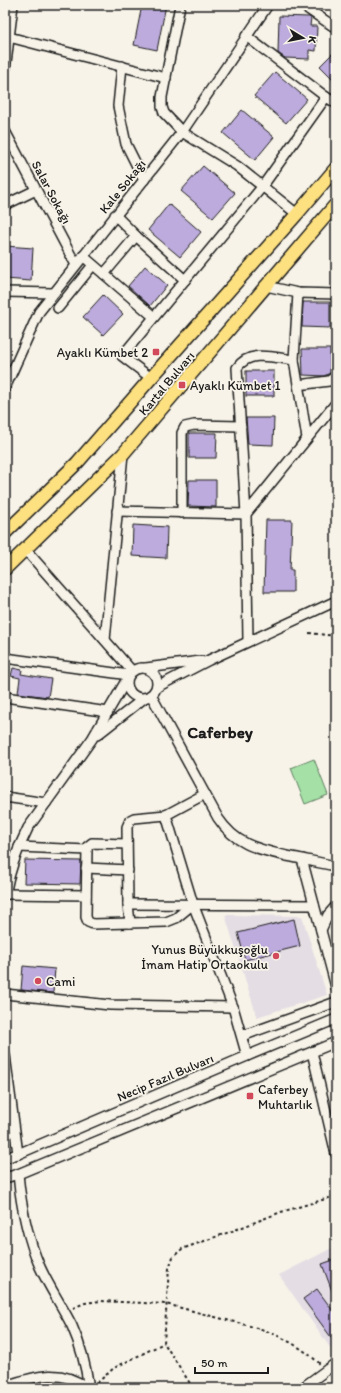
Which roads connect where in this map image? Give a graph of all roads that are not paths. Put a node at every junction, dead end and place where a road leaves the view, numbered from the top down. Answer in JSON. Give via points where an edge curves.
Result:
{"nodes":[{"id":1,"x":13,"y":5,"type":"edge"},
{"id":2,"x":180,"y":5,"type":"edge"},
{"id":3,"x":268,"y":5,"type":"edge"},
{"id":4,"x":302,"y":5,"type":"edge"},
{"id":5,"x":336,"y":28,"type":"edge"},
{"id":6,"x":246,"y":36,"type":"junction"},
{"id":7,"x":9,"y":37,"type":"junction"},
{"id":8,"x":5,"y":64,"type":"edge"},
{"id":9,"x":122,"y":66,"type":"junction"},
{"id":10,"x":166,"y":78,"type":"junction"},
{"id":11,"x":326,"y":96,"type":"junction"},
{"id":12,"x":336,"y":103,"type":"edge"},
{"id":13,"x":5,"y":131,"type":"edge"},
{"id":14,"x":182,"y":132,"type":"junction"},
{"id":15,"x":336,"y":168,"type":"edge"},
{"id":16,"x":144,"y":180,"type":"junction"},
{"id":17,"x":262,"y":187,"type":"junction"},
{"id":18,"x":36,"y":190,"type":"junction"},
{"id":19,"x":336,"y":204,"type":"edge"},
{"id":20,"x":5,"y":205,"type":"edge"},
{"id":21,"x":297,"y":214,"type":"junction"},
{"id":22,"x":115,"y":215,"type":"junction"},
{"id":23,"x":136,"y":236,"type":"junction"},
{"id":24,"x":83,"y":256,"type":"junction"},
{"id":25,"x":76,"y":265,"type":"junction"},
{"id":26,"x":93,"y":265,"type":"junction"},
{"id":27,"x":104,"y":274,"type":"junction"},
{"id":28,"x":185,"y":280,"type":"junction"},
{"id":29,"x":266,"y":286,"type":"junction"},
{"id":30,"x":5,"y":292,"type":"edge"},
{"id":31,"x":53,"y":293,"type":"junction"},
{"id":32,"x":298,"y":293,"type":"junction"},
{"id":33,"x":336,"y":294,"type":"edge"},
{"id":34,"x":58,"y":308,"type":"dead end"},
{"id":35,"x":154,"y":317,"type":"junction"},
{"id":36,"x":294,"y":360,"type":"junction"},
{"id":37,"x":336,"y":376,"type":"edge"},
{"id":38,"x":151,"y":378,"type":"junction"},
{"id":39,"x":298,"y":384,"type":"junction"},
{"id":40,"x":5,"y":388,"type":"edge"},
{"id":41,"x":336,"y":403,"type":"edge"},
{"id":42,"x":241,"y":426,"type":"junction"},
{"id":43,"x":308,"y":438,"type":"junction"},
{"id":44,"x":123,"y":454,"type":"junction"},
{"id":45,"x":117,"y":511,"type":"junction"},
{"id":46,"x":182,"y":513,"type":"junction"},
{"id":47,"x":246,"y":514,"type":"junction"},
{"id":48,"x":5,"y":533,"type":"edge"},
{"id":49,"x":25,"y":549,"type":"junction"},
{"id":50,"x":5,"y":569,"type":"edge"},
{"id":51,"x":336,"y":601,"type":"edge"},
{"id":52,"x":105,"y":640,"type":"junction"},
{"id":53,"x":248,"y":641,"type":"junction"},
{"id":54,"x":5,"y":658,"type":"edge"},
{"id":55,"x":208,"y":660,"type":"junction"},
{"id":56,"x":146,"y":668,"type":"junction"},
{"id":57,"x":129,"y":675,"type":"junction"},
{"id":58,"x":150,"y":694,"type":"junction"},
{"id":59,"x":5,"y":697,"type":"edge"},
{"id":60,"x":108,"y":712,"type":"junction"},
{"id":61,"x":92,"y":739,"type":"junction"},
{"id":62,"x":205,"y":794,"type":"junction"},
{"id":63,"x":5,"y":797,"type":"edge"},
{"id":64,"x":46,"y":803,"type":"junction"},
{"id":65,"x":166,"y":815,"type":"junction"},
{"id":66,"x":127,"y":844,"type":"junction"},
{"id":67,"x":19,"y":847,"type":"junction"},
{"id":68,"x":87,"y":850,"type":"junction"},
{"id":69,"x":302,"y":859,"type":"junction"},
{"id":70,"x":336,"y":866,"type":"edge"},
{"id":71,"x":86,"y":868,"type":"junction"},
{"id":72,"x":128,"y":870,"type":"junction"},
{"id":73,"x":5,"y":895,"type":"edge"},
{"id":74,"x":86,"y":895,"type":"junction"},
{"id":75,"x":128,"y":904,"type":"junction"},
{"id":76,"x":193,"y":904,"type":"junction"},
{"id":77,"x":314,"y":905,"type":"junction"},
{"id":78,"x":336,"y":906,"type":"edge"},
{"id":79,"x":130,"y":923,"type":"junction"},
{"id":80,"x":321,"y":930,"type":"junction"},
{"id":81,"x":336,"y":987,"type":"edge"},
{"id":82,"x":5,"y":994,"type":"edge"},
{"id":83,"x":336,"y":1002,"type":"edge"},
{"id":84,"x":233,"y":1007,"type":"junction"},
{"id":85,"x":336,"y":1019,"type":"edge"},
{"id":86,"x":242,"y":1036,"type":"junction"},
{"id":87,"x":336,"y":1042,"type":"edge"},
{"id":88,"x":327,"y":1046,"type":"junction"},
{"id":89,"x":312,"y":1052,"type":"junction"},
{"id":90,"x":336,"y":1052,"type":"edge"},
{"id":91,"x":5,"y":1055,"type":"edge"},
{"id":92,"x":247,"y":1056,"type":"junction"},
{"id":93,"x":6,"y":1075,"type":"edge"},
{"id":94,"x":18,"y":1154,"type":"junction"},
{"id":95,"x":336,"y":1154,"type":"edge"},
{"id":96,"x":5,"y":1158,"type":"edge"},
{"id":97,"x":18,"y":1174,"type":"junction"},
{"id":98,"x":5,"y":1178,"type":"edge"},
{"id":99,"x":336,"y":1363,"type":"edge"},
{"id":100,"x":5,"y":1386,"type":"edge"},
{"id":101,"x":91,"y":1386,"type":"edge"},
{"id":102,"x":302,"y":1388,"type":"edge"}],
"edges":[{"from":1,"to":7,"type":"street"},
{"from":2,"to":10,"type":"street"},
{"from":3,"to":6,"type":"street","name":"Kale Sokağı"},
{"from":4,"to":5,"type":"street"},
{"from":6,"to":11,"type":"street"},
{"from":6,"to":14,"type":"street","name":"Kale Sokağı"},
{"from":7,"to":8,"type":"street"},
{"from":7,"to":9,"type":"street"},
{"from":9,"to":10,"type":"street"},
{"from":9,"to":16,"type":"street","via":[[118,106],[126,144]]},
{"from":10,"to":14,"type":"street","via":[[162,107],[164,113]]},
{"from":11,"to":12,"type":"street"},
{"from":11,"to":17,"type":"street"},
{"from":13,"to":18,"type":"street","name":"Salar Sokağı"},
{"from":14,"to":16,"type":"street","name":"Kale Sokağı"},
{"from":14,"to":17,"type":"street","via":[[237,166]]},
{"from":15,"to":21,"type":"main road","name":"Kartal Bulvarı"},
{"from":16,"to":22,"type":"street","name":"Kale Sokağı"},
{"from":17,"to":21,"type":"street"},
{"from":17,"to":28,"type":"street"},
{"from":18,"to":20,"type":"street"},
{"from":18,"to":25,"type":"street","name":"Salar Sokağı"},
{"from":19,"to":29,"type":"main road","name":"Kartal Bulvarı"},
{"from":21,"to":38,"type":"main road","name":"Kartal Bulvarı"},
{"from":22,"to":23,"type":"street"},
{"from":22,"to":24,"type":"street","name":"Kale Sokağı"},
{"from":23,"to":27,"type":"street"},
{"from":23,"to":28,"type":"street"},
{"from":24,"to":25,"type":"street","name":"Kale Sokağı"},
{"from":24,"to":26,"type":"street"},
{"from":25,"to":31,"type":"street","name":"Kale Sokağı"},
{"from":26,"to":27,"type":"street"},
{"from":26,"to":34,"type":"street"},
{"from":27,"to":35,"type":"street"},
{"from":28,"to":35,"type":"street"},
{"from":29,"to":32,"type":"street"},
{"from":29,"to":44,"type":"main road","name":"Kartal Bulvarı"},
{"from":30,"to":31,"type":"street"},
{"from":31,"to":40,"type":"street","name":"Kale Sokağı","via":[[39,312]]},
{"from":32,"to":33,"type":"street"},
{"from":32,"to":36,"type":"street"},
{"from":35,"to":38,"type":"street","via":[[122,356]]},
{"from":36,"to":39,"type":"street"},
{"from":36,"to":42,"type":"street","via":[[252,357],[240,364],[238,368]]},
{"from":37,"to":39,"type":"street","via":[[329,381]]},
{"from":38,"to":48,"type":"main road","name":"Kartal Bulvarı","via":[[77,463]]},
{"from":39,"to":43,"type":"street"},
{"from":41,"to":43,"type":"street"},
{"from":42,"to":46,"type":"street","via":[[194,424],[185,427],[182,433]]},
{"from":42,"to":47,"type":"street"},
{"from":43,"to":47,"type":"street"},
{"from":44,"to":45,"type":"street"},
{"from":44,"to":49,"type":"main road","name":"Kartal Bulvarı"},
{"from":45,"to":46,"type":"street"},
{"from":45,"to":52,"type":"street"},
{"from":46,"to":47,"type":"street"},
{"from":47,"to":53,"type":"street"},
{"from":49,"to":50,"type":"main road","name":"Kartal Bulvarı"},
{"from":49,"to":52,"type":"street"},
{"from":51,"to":53,"type":"street"},
{"from":52,"to":57,"type":"street"},
{"from":53,"to":55,"type":"street"},
{"from":54,"to":57,"type":"street"},
{"from":55,"to":56,"type":"street"},
{"from":55,"to":58,"type":"street"},
{"from":56,"to":57,"type":"street","via":[[136,669]]},
{"from":56,"to":58,"type":"street","via":[[156,678]]},
{"from":57,"to":58,"type":"street","via":[[126,684],[130,693],[138,698]]},
{"from":57,"to":60,"type":"street"},
{"from":58,"to":61,"type":"street"},
{"from":58,"to":62,"type":"street"},
{"from":59,"to":60,"type":"street"},
{"from":60,"to":61,"type":"street"},
{"from":61,"to":64,"type":"street"},
{"from":62,"to":65,"type":"street"},
{"from":62,"to":69,"type":"street","via":[[222,824],[239,840],[260,850]]},
{"from":63,"to":64,"type":"street"},
{"from":64,"to":67,"type":"street","via":[[28,828]]},
{"from":65,"to":66,"type":"street","via":[[132,819],[127,827]]},
{"from":65,"to":76,"type":"street"},
{"from":66,"to":68,"type":"street","via":[[92,844]]},
{"from":66,"to":72,"type":"street"},
{"from":67,"to":68,"type":"street"},
{"from":67,"to":73,"type":"street"},
{"from":68,"to":71,"type":"street"},
{"from":69,"to":70,"type":"street"},
{"from":69,"to":77,"type":"street"},
{"from":71,"to":72,"type":"street"},
{"from":71,"to":74,"type":"street"},
{"from":72,"to":75,"type":"street"},
{"from":73,"to":74,"type":"street"},
{"from":74,"to":79,"type":"street","via":[[86,917],[91,923]]},
{"from":75,"to":76,"type":"street"},
{"from":75,"to":79,"type":"street"},
{"from":76,"to":77,"type":"street"},
{"from":76,"to":79,"type":"street","via":[[176,918],[166,922]]},
{"from":76,"to":84,"type":"street"},
{"from":77,"to":80,"type":"street"},
{"from":78,"to":80,"type":"street","via":[[328,915]]},
{"from":80,"to":81,"type":"street"},
{"from":82,"to":84,"type":"street","via":[[110,1004]]},
{"from":83,"to":86,"type":"street"},
{"from":84,"to":86,"type":"street"},
{"from":85,"to":92,"type":"street","name":"Necip Fazıl Bulvarı"},
{"from":86,"to":92,"type":"street"},
{"from":87,"to":88,"type":"street"},
{"from":88,"to":89,"type":"street"},
{"from":88,"to":90,"type":"street"},
{"from":89,"to":95,"type":"street"},
{"from":89,"to":97,"type":"street"},
{"from":91,"to":93,"type":"street"},
{"from":92,"to":94,"type":"street","name":"Necip Fazıl Bulvarı"},
{"from":93,"to":94,"type":"street"},
{"from":94,"to":96,"type":"street","name":"Necip Fazıl Bulvarı"},
{"from":97,"to":98,"type":"street"},
{"from":97,"to":101,"type":"street","via":[[23,1212],[33,1249],[47,1282],[76,1336]]},
{"from":99,"to":102,"type":"street"},
{"from":100,"to":101,"type":"street","via":[[52,1375]]}]}
